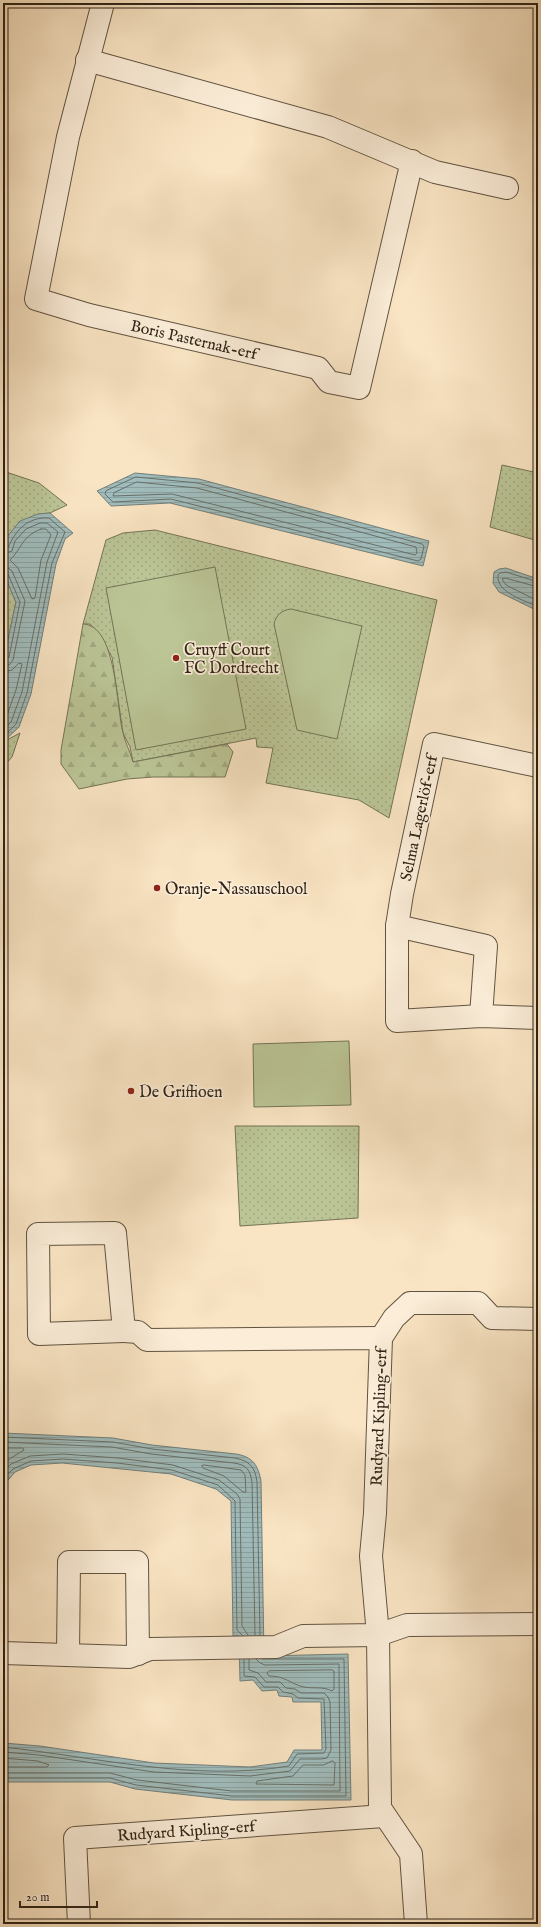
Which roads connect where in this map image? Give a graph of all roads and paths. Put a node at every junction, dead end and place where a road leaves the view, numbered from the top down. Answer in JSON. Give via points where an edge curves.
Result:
{"nodes":[{"id":1,"x":104,"y":3,"type":"edge"},
{"id":2,"x":87,"y":60,"type":"junction"},
{"id":3,"x":412,"y":161,"type":"junction"},
{"id":4,"x":507,"y":188,"type":"dead end"},
{"id":5,"x":538,"y":766,"type":"edge"},
{"id":6,"x":397,"y":926,"type":"junction"},
{"id":7,"x":480,"y":1016,"type":"junction"},
{"id":8,"x":538,"y":1018,"type":"edge"},
{"id":9,"x":538,"y":1319,"type":"edge"},
{"id":10,"x":124,"y":1331,"type":"junction"},
{"id":11,"x":381,"y":1338,"type":"junction"},
{"id":12,"x":538,"y":1624,"type":"edge"},
{"id":13,"x":378,"y":1635,"type":"junction"},
{"id":14,"x":3,"y":1653,"type":"edge"},
{"id":15,"x":138,"y":1654,"type":"junction"},
{"id":16,"x":68,"y":1655,"type":"junction"},
{"id":17,"x":384,"y":1816,"type":"junction"},
{"id":18,"x":79,"y":1924,"type":"edge"},
{"id":19,"x":416,"y":1924,"type":"edge"}],
"edges":[{"from":1,"to":2,"type":"street","name":"Boris Pasternak-erf"},
{"from":2,"to":3,"type":"street","via":[[328,128]]},
{"from":2,"to":3,"type":"street","name":"Boris Pasternak-erf","via":[[36,299],[89,315],[318,368],[329,382],[359,388]]},
{"from":3,"to":4,"type":"street","via":[[435,172]]},
{"from":5,"to":6,"type":"street","name":"Selma Lagerlöf-erf","via":[[434,744]]},
{"from":6,"to":7,"type":"street","via":[[486,946]]},
{"from":6,"to":7,"type":"street","name":"Selma Lagerlöf-erf","via":[[396,1021]]},
{"from":7,"to":8,"type":"street","name":"Selma Lagerlöf-erf"},
{"from":9,"to":11,"type":"street","via":[[492,1318],[478,1303],[410,1303],[394,1318]]},
{"from":10,"to":10,"type":"street","name":"Rudyard Kipling-erf","via":[[115,1233],[38,1234],[39,1334]]},
{"from":10,"to":11,"type":"street","name":"Rudyard Kipling-erf","via":[[138,1332],[147,1340]]},
{"from":11,"to":13,"type":"street","name":"Rudyard Kipling-erf","via":[[375,1513],[371,1556]]},
{"from":12,"to":13,"type":"street","via":[[407,1625]]},
{"from":13,"to":15,"type":"street","via":[[303,1636],[276,1646],[150,1649]]},
{"from":13,"to":17,"type":"street","name":"Rudyard Kipling-erf","via":[[380,1808]]},
{"from":14,"to":16,"type":"street"},
{"from":15,"to":16,"type":"street","via":[[129,1657]]},
{"from":15,"to":16,"type":"street","via":[[137,1562],[68,1562]]},
{"from":17,"to":18,"type":"street","name":"Rudyard Kipling-erf","via":[[75,1838]]},
{"from":17,"to":19,"type":"street","name":"Rudyard Kipling-erf","via":[[411,1854]]}]}
